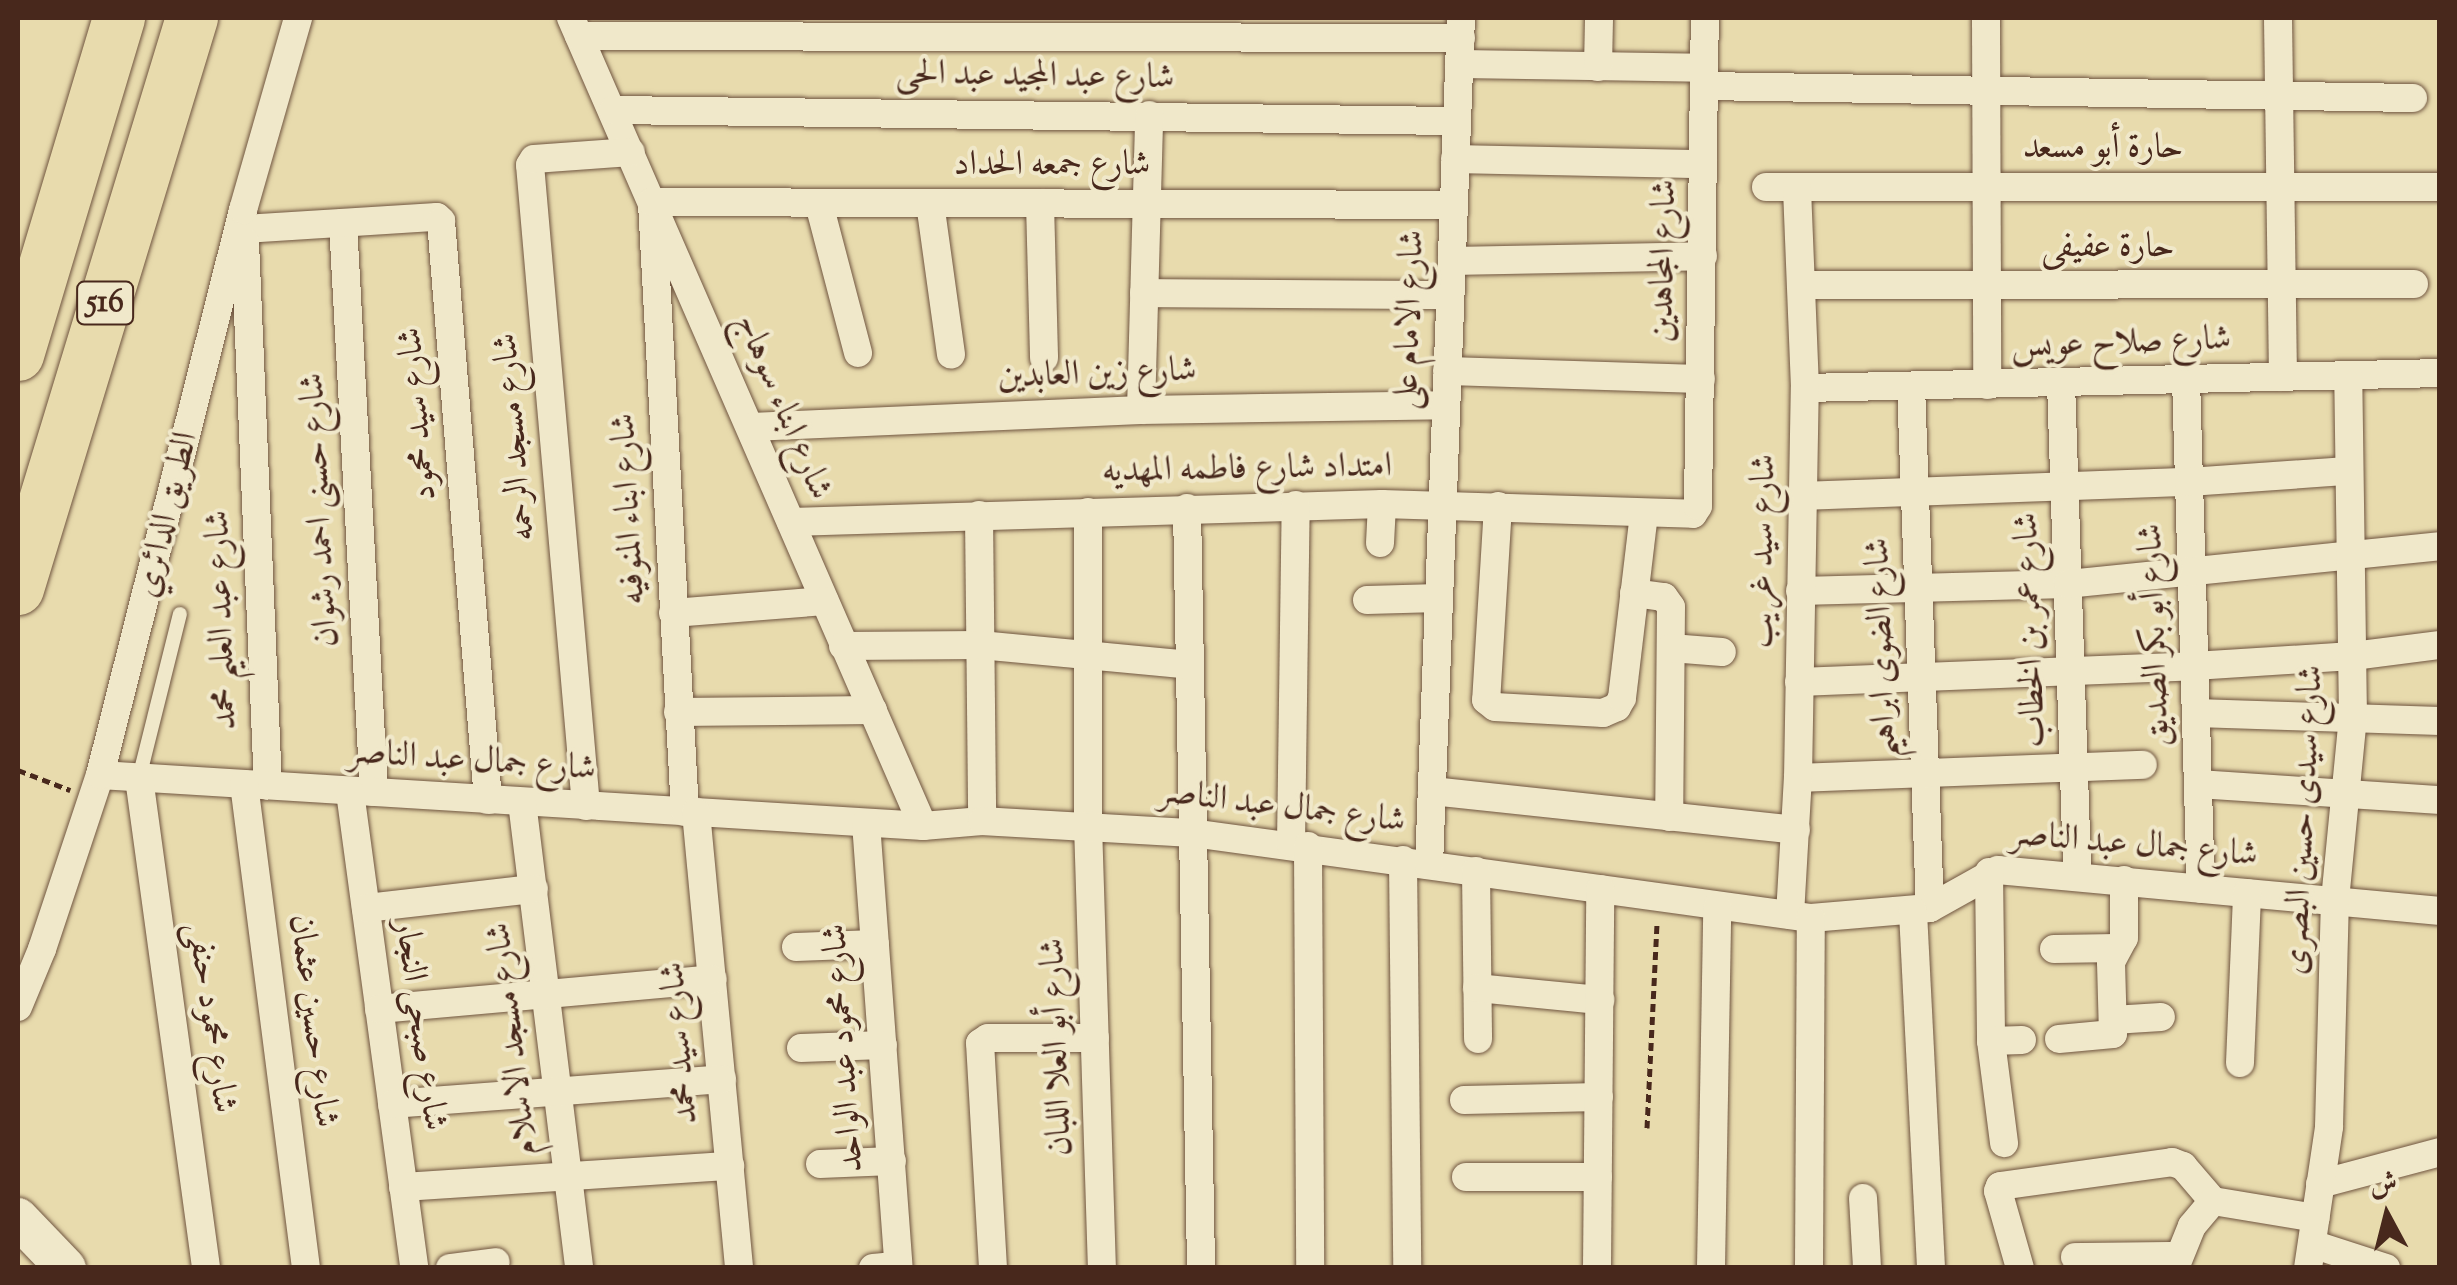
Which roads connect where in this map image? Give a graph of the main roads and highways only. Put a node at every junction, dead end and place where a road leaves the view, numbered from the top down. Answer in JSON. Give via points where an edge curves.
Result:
{"nodes":[{"id":1,"x":118,"y":18,"type":"edge"},
{"id":2,"x":192,"y":18,"type":"edge"},
{"id":3,"x":18,"y":355,"type":"edge"},
{"id":4,"x":18,"y":590,"type":"edge"}],
"edges":[{"from":1,"to":3,"type":"highway","number":"516"},
{"from":2,"to":4,"type":"highway","number":"516"}]}
